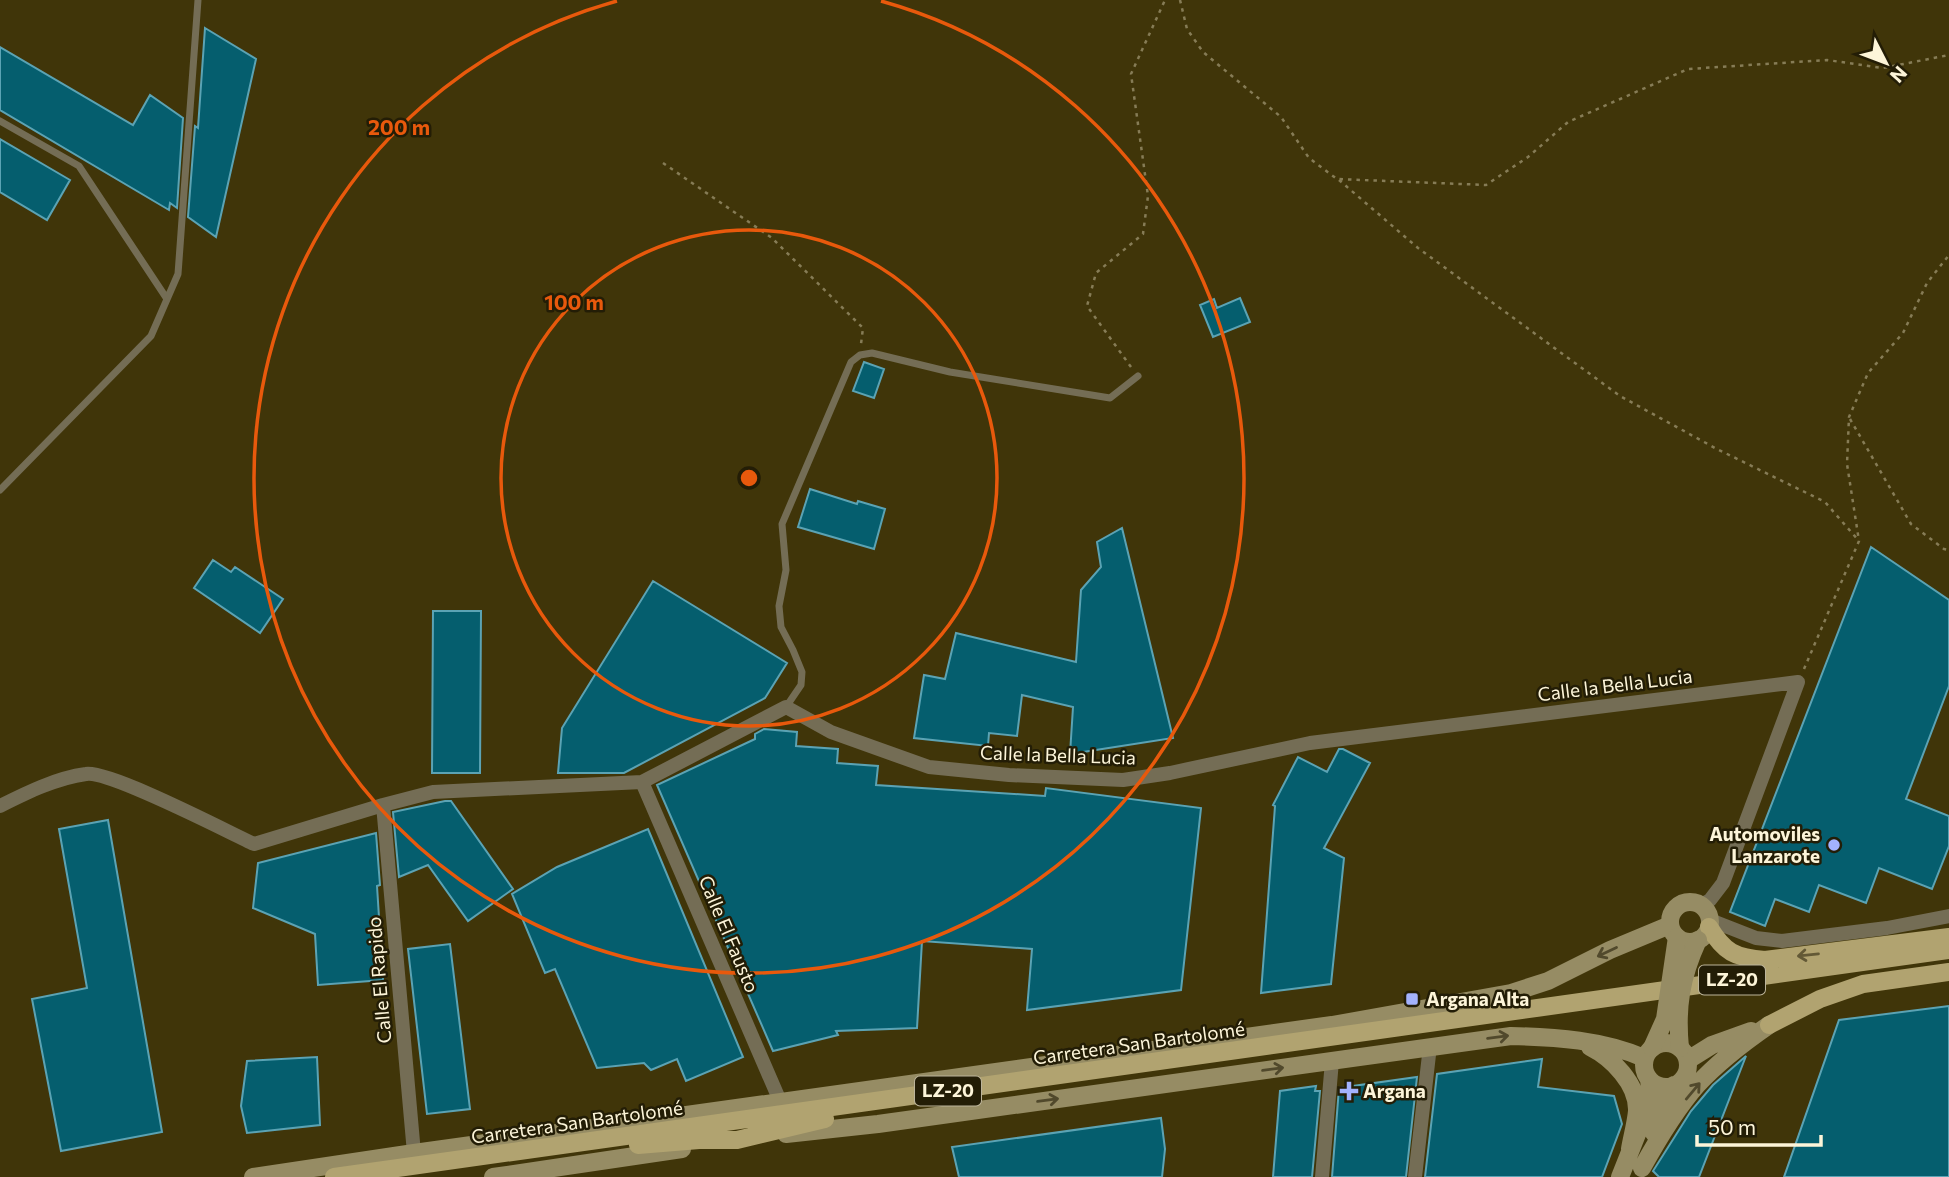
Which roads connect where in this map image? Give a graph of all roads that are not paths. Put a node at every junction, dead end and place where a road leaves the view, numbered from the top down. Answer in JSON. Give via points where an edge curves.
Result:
{"nodes":[{"id":1,"x":198,"y":0,"type":"edge"},
{"id":2,"x":0,"y":121,"type":"edge"},
{"id":3,"x":167,"y":299,"type":"junction"},
{"id":4,"x":1138,"y":376,"type":"road end"},
{"id":5,"x":0,"y":490,"type":"edge"},
{"id":6,"x":786,"y":707,"type":"junction"},
{"id":7,"x":642,"y":782,"type":"junction"},
{"id":8,"x":383,"y":804,"type":"junction"},
{"id":9,"x":0,"y":806,"type":"edge"},
{"id":10,"x":1949,"y":916,"type":"edge"},
{"id":11,"x":1705,"y":923,"type":"junction"},
{"id":12,"x":1673,"y":931,"type":"junction"},
{"id":13,"x":1949,"y":937,"type":"edge"},
{"id":14,"x":1949,"y":950,"type":"edge"},
{"id":15,"x":1949,"y":959,"type":"edge"},
{"id":16,"x":1949,"y":972,"type":"edge"},
{"id":17,"x":1769,"y":1025,"type":"junction"},
{"id":18,"x":1580,"y":1041,"type":"junction"},
{"id":19,"x":1430,"y":1046,"type":"junction"},
{"id":20,"x":1648,"y":1053,"type":"junction"},
{"id":21,"x":1684,"y":1054,"type":"junction"},
{"id":22,"x":1332,"y":1061,"type":"junction"},
{"id":23,"x":1649,"y":1080,"type":"junction"},
{"id":24,"x":1674,"y":1086,"type":"junction"},
{"id":25,"x":780,"y":1101,"type":"junction"},
{"id":26,"x":842,"y":1115,"type":"junction"},
{"id":27,"x":737,"y":1140,"type":"junction"},
{"id":28,"x":610,"y":1148,"type":"junction"},
{"id":29,"x":1630,"y":1149,"type":"junction"},
{"id":30,"x":414,"y":1153,"type":"junction"},
{"id":31,"x":1640,"y":1172,"type":"edge"},
{"id":32,"x":253,"y":1177,"type":"edge"},
{"id":33,"x":334,"y":1177,"type":"edge"},
{"id":34,"x":400,"y":1177,"type":"edge"},
{"id":35,"x":493,"y":1177,"type":"edge"},
{"id":36,"x":1322,"y":1177,"type":"edge"},
{"id":37,"x":1415,"y":1177,"type":"edge"},
{"id":38,"x":1620,"y":1177,"type":"edge"}],
"edges":[{"from":1,"to":3,"type":"lane","via":[[178,274]]},
{"from":2,"to":3,"type":"lane","via":[[79,166]]},
{"from":3,"to":5,"type":"lane","via":[[151,336]]},
{"from":4,"to":6,"type":"lane","via":[[1111,398],[950,372],[872,353],[851,362],[782,524],[786,570],[779,606],[781,627],[802,672],[801,685]]},
{"from":6,"to":7,"type":"street"},
{"from":6,"to":11,"type":"street","name":"Calle la Bella Lucia","via":[[831,732],[929,767],[1123,780],[1310,743],[1798,682],[1723,883],[1710,900]]},
{"from":7,"to":8,"type":"street","via":[[433,792]]},
{"from":7,"to":25,"type":"street","name":"Calle El Fausto"},
{"from":8,"to":9,"type":"street","via":[[254,844],[118,781],[88,773],[36,788]]},
{"from":8,"to":30,"type":"street","name":"Calle El Rapido"},
{"from":10,"to":11,"type":"street","via":[[1782,941]]},
{"from":11,"to":12,"type":"street","via":[[1691,942]]},
{"from":11,"to":12,"type":"street","via":[[1695,902],[1682,903],[1672,912]]},
{"from":13,"to":11,"type":"main road","one_way":true,"via":[[1765,960],[1727,950]]},
{"from":11,"to":21,"type":"street","bridge":true,"via":[[1680,996],[1678,1022]]},
{"from":12,"to":20,"type":"street","bridge":true,"via":[[1665,1019]]},
{"from":12,"to":25,"type":"street","name":"Carretera San Bartolomé","one_way":true,"via":[[1610,950],[1548,981],[1511,993],[1332,1025]]},
{"from":14,"to":33,"type":"main road","name":"Carretera San Bartolomé","number":"LZ-20"},
{"from":15,"to":26,"type":"main road","name":"Carretera San Bartolomé","number":"LZ-20"},
{"from":16,"to":17,"type":"main road","via":[[1863,984]]},
{"from":17,"to":21,"type":"street"},
{"from":31,"to":17,"type":"street","one_way":true,"via":[[1697,1085]]},
{"from":19,"to":18,"type":"street","one_way":true,"via":[[1511,1036]]},
{"from":18,"to":20,"type":"street"},
{"from":18,"to":29,"type":"street","via":[[1616,1065],[1629,1081],[1637,1108]]},
{"from":19,"to":22,"type":"street"},
{"from":19,"to":37,"type":"street"},
{"from":20,"to":21,"type":"street","via":[[1666,1042]]},
{"from":20,"to":23,"type":"street","via":[[1644,1070]]},
{"from":21,"to":24,"type":"street","via":[[1685,1075]]},
{"from":27,"to":22,"type":"street","one_way":true},
{"from":22,"to":36,"type":"street"},
{"from":23,"to":24,"type":"street","via":[[1661,1087]]},
{"from":23,"to":29,"type":"street","via":[[1651,1094]]},
{"from":24,"to":31,"type":"street"},
{"from":25,"to":30,"type":"street","name":"Carretera San Bartolomé"},
{"from":26,"to":27,"type":"main road"},
{"from":26,"to":28,"type":"main road","name":"Carretera San Bartolomé","number":"LZ-20"},
{"from":27,"to":28,"type":"main road"},
{"from":27,"to":35,"type":"street"},
{"from":28,"to":34,"type":"main road","name":"Carretera San Bartolomé","number":"LZ-20"},
{"from":29,"to":38,"type":"street"},
{"from":30,"to":32,"type":"street","name":"Carretera San Bartolomé"}]}
